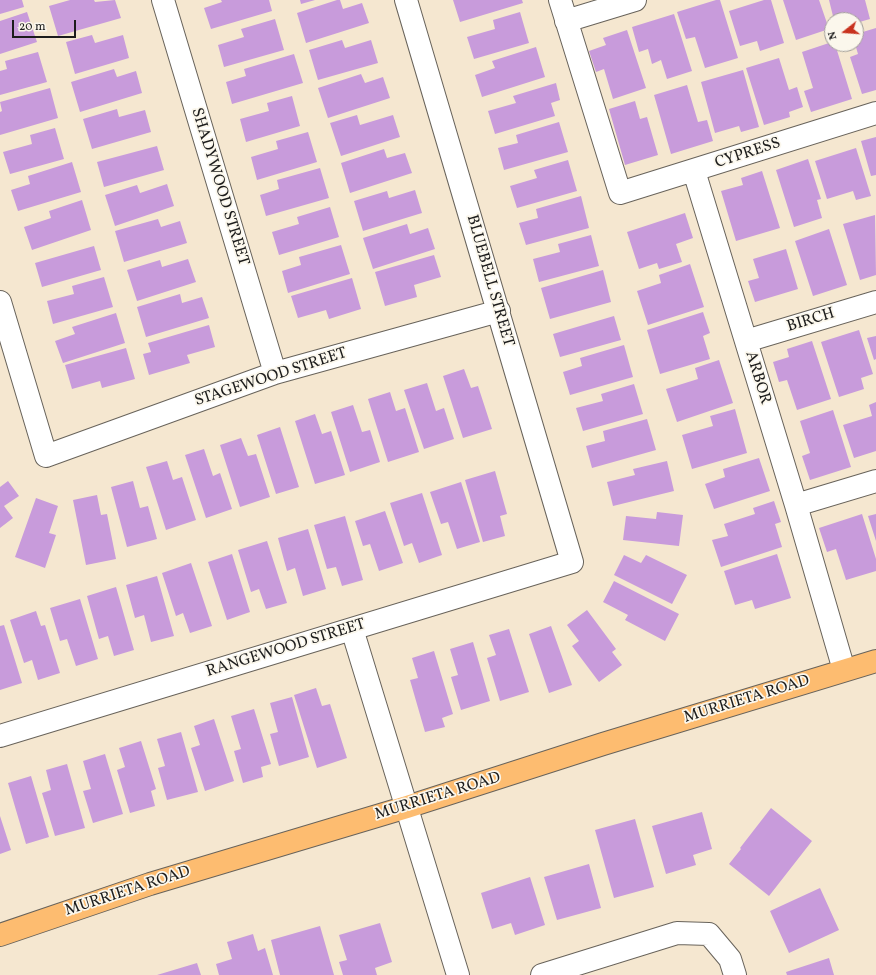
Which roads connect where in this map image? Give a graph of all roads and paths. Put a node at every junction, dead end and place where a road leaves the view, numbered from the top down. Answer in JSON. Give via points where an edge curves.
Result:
{"nodes":[{"id":1,"x":163,"y":0,"type":"edge"},
{"id":2,"x":406,"y":0,"type":"edge"},
{"id":3,"x":560,"y":0,"type":"edge"},
{"id":4,"x":634,"y":0,"type":"edge"},
{"id":5,"x":566,"y":20,"type":"junction"},
{"id":6,"x":876,"y":113,"type":"edge"},
{"id":7,"x":694,"y":171,"type":"junction"},
{"id":8,"x":0,"y":302,"type":"edge"},
{"id":9,"x":876,"y":302,"type":"edge"},
{"id":10,"x":499,"y":311,"type":"junction"},
{"id":11,"x":746,"y":341,"type":"junction"},
{"id":12,"x":275,"y":373,"type":"junction"},
{"id":13,"x":876,"y":481,"type":"edge"},
{"id":14,"x":796,"y":505,"type":"junction"},
{"id":15,"x":572,"y":562,"type":"joint"},
{"id":16,"x":352,"y":629,"type":"junction"},
{"id":17,"x":876,"y":660,"type":"edge"},
{"id":18,"x":844,"y":670,"type":"junction"},
{"id":19,"x":0,"y":736,"type":"edge"},
{"id":20,"x":407,"y":807,"type":"junction"},
{"id":21,"x":0,"y":934,"type":"edge"},
{"id":22,"x":458,"y":975,"type":"edge"},
{"id":23,"x":542,"y":975,"type":"edge"},
{"id":24,"x":735,"y":975,"type":"edge"}],
"edges":[{"from":1,"to":12,"type":"street","name":"SHADYWOOD STREET"},
{"from":2,"to":10,"type":"street","name":"BLUEBELL STREET"},
{"from":3,"to":5,"type":"street"},
{"from":4,"to":5,"type":"street"},
{"from":5,"to":7,"type":"street","name":"CYPRESS","via":[[620,193]]},
{"from":6,"to":7,"type":"street","name":"CYPRESS"},
{"from":7,"to":11,"type":"street","name":"ARBOR"},
{"from":8,"to":12,"type":"street","name":"STAGEWOOD STREET","via":[[46,456]]},
{"from":9,"to":11,"type":"street","name":"BIRCH"},
{"from":10,"to":12,"type":"street","name":"STAGEWOOD STREET"},
{"from":10,"to":15,"type":"street","name":"BLUEBELL STREET"},
{"from":11,"to":14,"type":"street","name":"ARBOR"},
{"from":13,"to":14,"type":"street"},
{"from":14,"to":18,"type":"street","name":"ARBOR"},
{"from":15,"to":16,"type":"street","name":"RANGEWOOD STREET"},
{"from":16,"to":19,"type":"street","name":"RANGEWOOD STREET"},
{"from":16,"to":20,"type":"street"},
{"from":17,"to":18,"type":"main road","name":"MURRIETA ROAD"},
{"from":18,"to":20,"type":"main road","name":"MURRIETA ROAD"},
{"from":20,"to":21,"type":"main road","name":"MURRIETA ROAD","via":[[150,884]]},
{"from":20,"to":22,"type":"street"},
{"from":23,"to":24,"type":"street","via":[[677,933],[708,934],[730,959]]}]}
